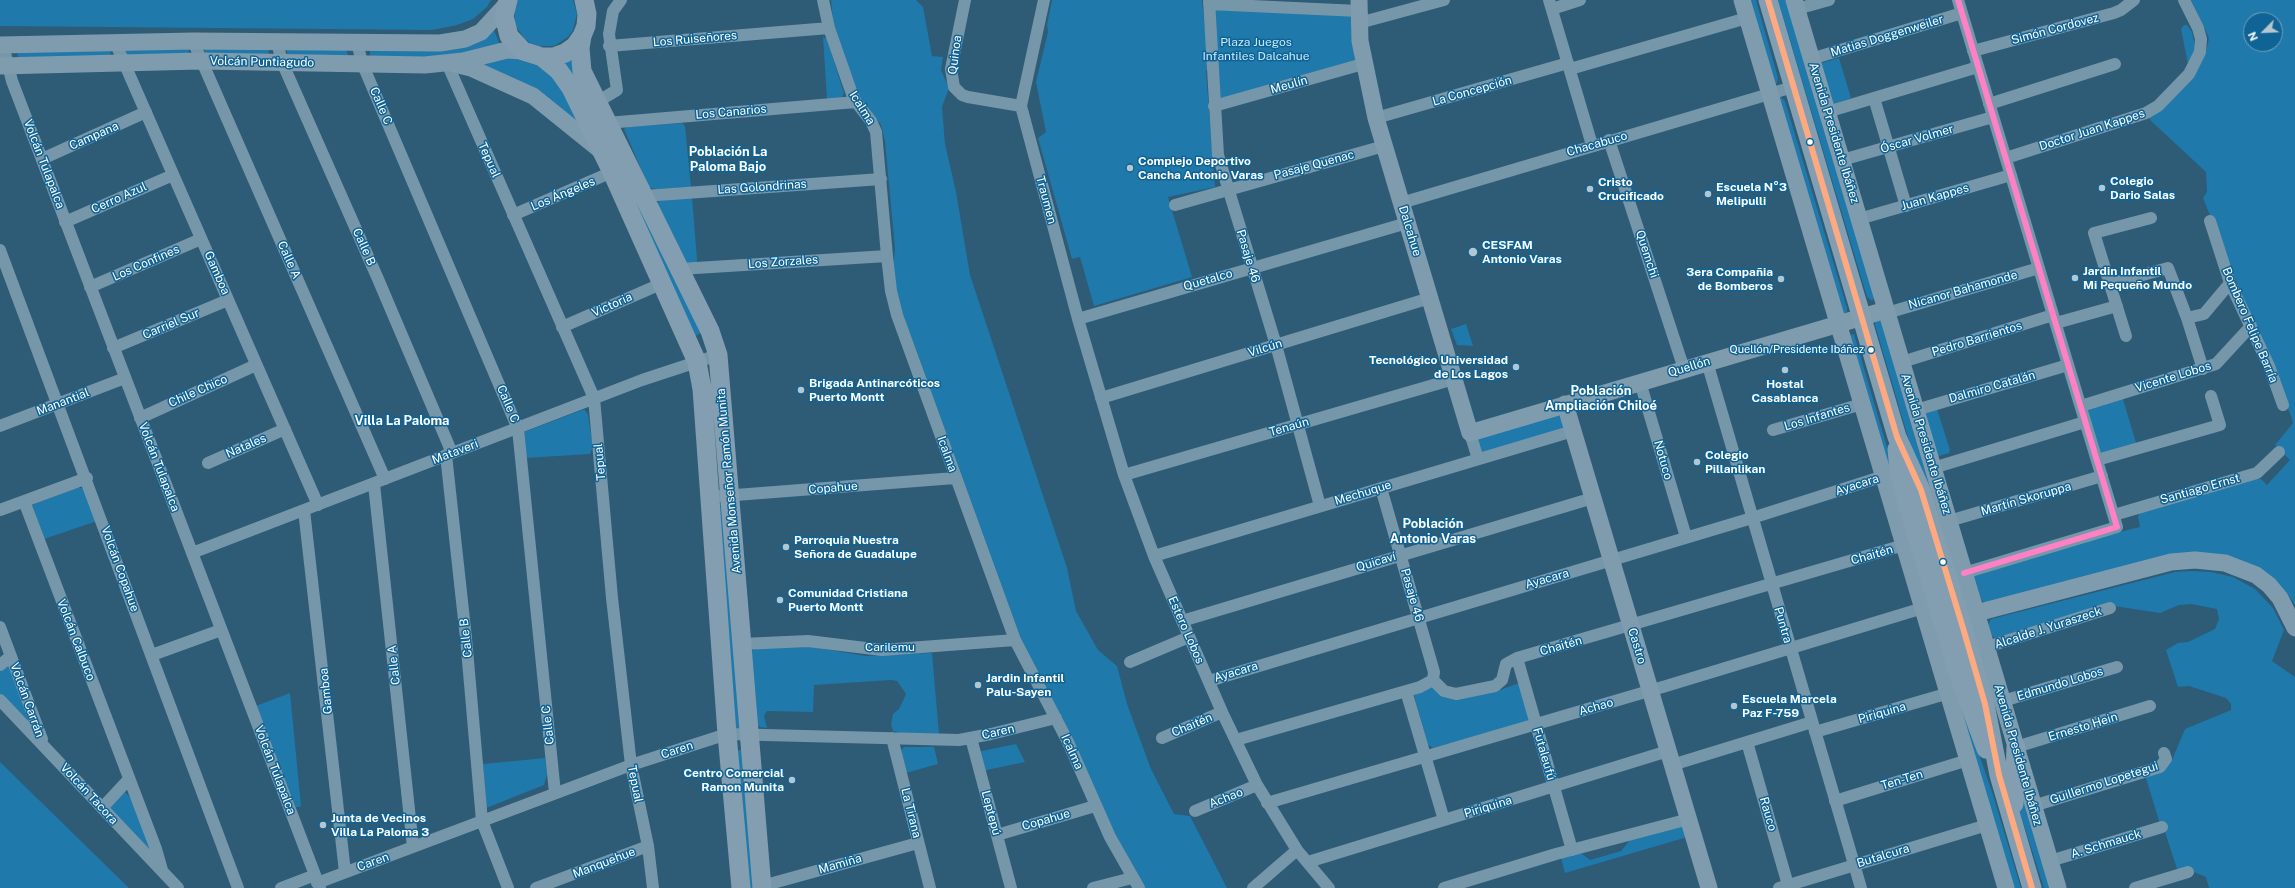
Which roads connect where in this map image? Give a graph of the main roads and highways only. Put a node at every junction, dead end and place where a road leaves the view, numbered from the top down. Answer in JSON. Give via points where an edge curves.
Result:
{"nodes":[{"id":1,"x":1768,"y":0,"type":"edge"},
{"id":2,"x":506,"y":3,"type":"edge"},
{"id":3,"x":588,"y":5,"type":"edge"},
{"id":4,"x":582,"y":36,"type":"junction"},
{"id":5,"x":542,"y":57,"type":"junction"},
{"id":6,"x":2016,"y":747,"type":"road end"},
{"id":7,"x":2013,"y":824,"type":"junction"},
{"id":8,"x":762,"y":887,"type":"edge"},
{"id":9,"x":742,"y":888,"type":"edge"},
{"id":10,"x":2032,"y":888,"type":"edge"}],
"edges":[{"from":1,"to":7,"type":"main road","name":"Avenida Presidente Ibáñez","via":[[1897,438],[1899,471],[1905,494],[1960,618],[1970,709],[1999,775]]},
{"from":2,"to":5,"type":"main road","via":[[506,26],[509,36],[523,51]]},
{"from":3,"to":4,"type":"main road","name":"Avenida Monseñor Ramón Munita","via":[[586,26]]},
{"from":4,"to":5,"type":"main road","via":[[575,46],[565,53],[554,57]]},
{"from":4,"to":8,"type":"main road","name":"Avenida Monseñor Ramón Munita","via":[[582,71],[710,331],[718,355]]},
{"from":5,"to":9,"type":"main road","name":"Avenida Monseñor Ramón Munita","via":[[559,71],[566,81],[602,151],[697,362],[702,389],[727,734]]},
{"from":6,"to":7,"type":"main road"},
{"from":7,"to":10,"type":"main road","name":"Avenida Presidente Ibáñez"}]}
